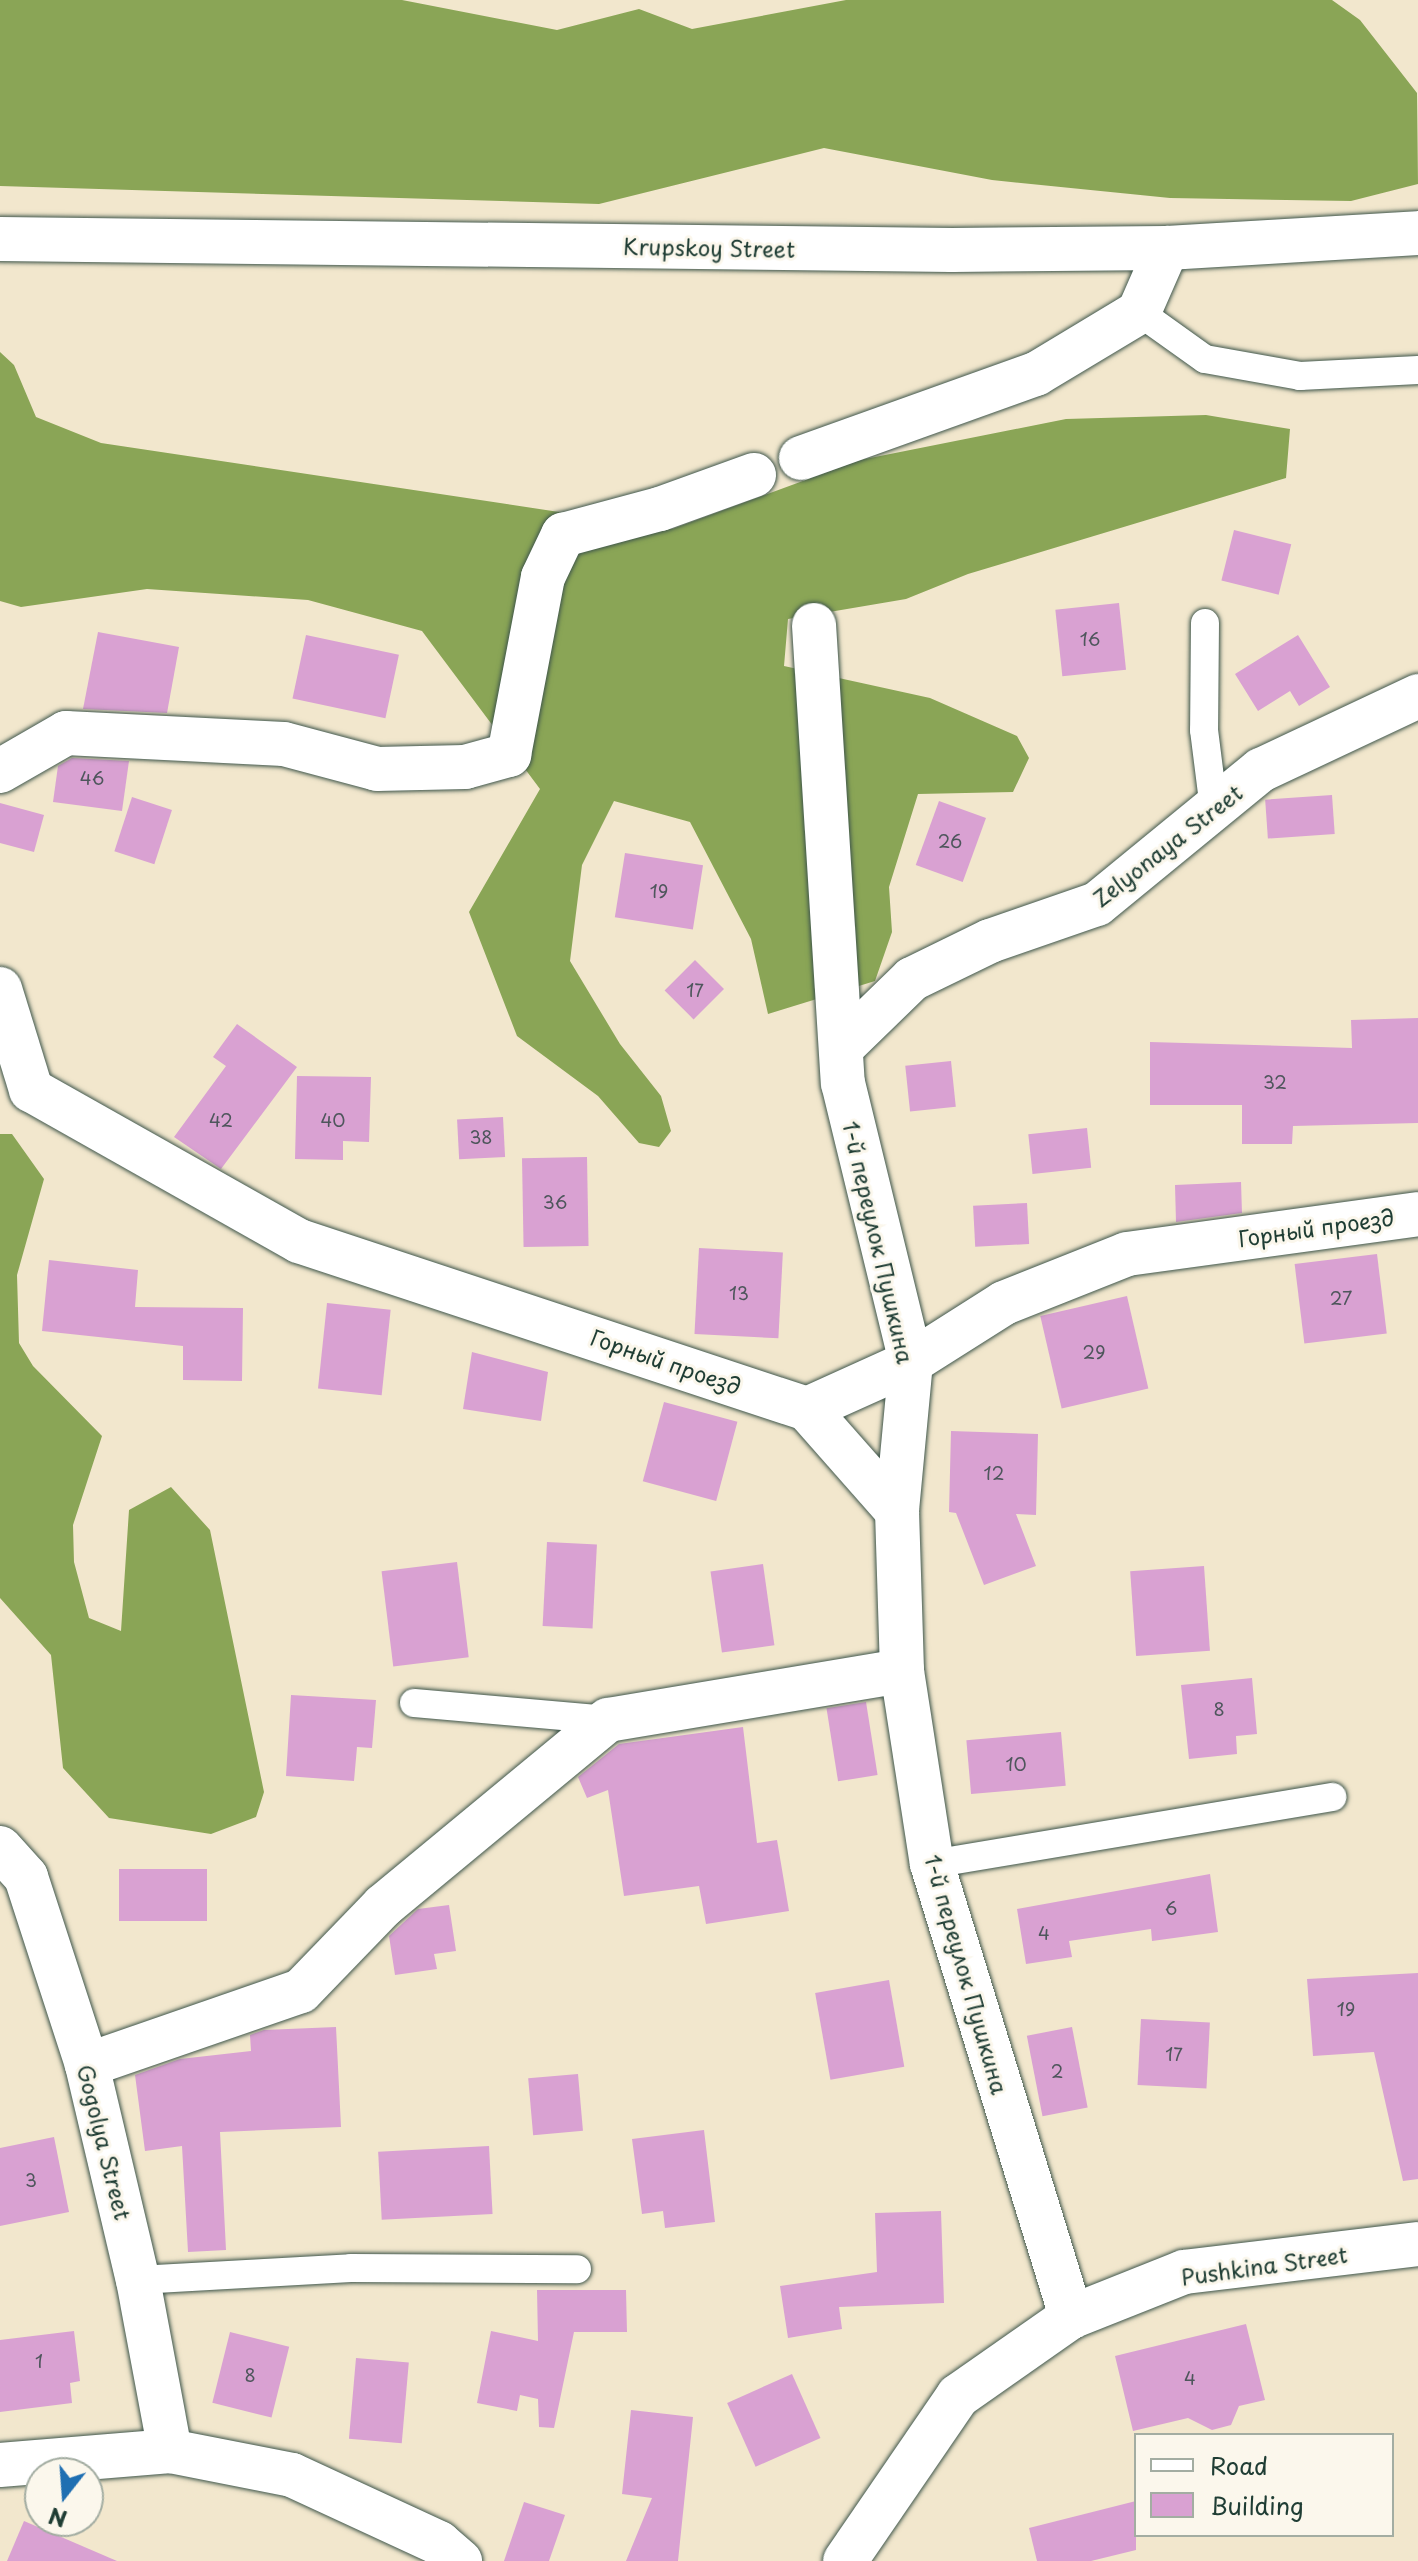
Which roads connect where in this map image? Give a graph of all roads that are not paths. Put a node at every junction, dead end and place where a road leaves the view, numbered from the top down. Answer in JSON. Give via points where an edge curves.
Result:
{"nodes":[{"id":1,"x":1418,"y":233,"type":"edge"},
{"id":2,"x":0,"y":239,"type":"edge"},
{"id":3,"x":1167,"y":248,"type":"junction"},
{"id":4,"x":1139,"y":312,"type":"junction"},
{"id":5,"x":1418,"y":370,"type":"edge"},
{"id":6,"x":801,"y":458,"type":"dead end"},
{"id":7,"x":754,"y":475,"type":"dead end"},
{"id":8,"x":1205,"y":623,"type":"dead end"},
{"id":9,"x":814,"y":625,"type":"dead end"},
{"id":10,"x":1418,"y":696,"type":"edge"},
{"id":11,"x":0,"y":771,"type":"edge"},
{"id":12,"x":1214,"y":809,"type":"junction"},
{"id":13,"x":0,"y":989,"type":"edge"},
{"id":14,"x":841,"y":1048,"type":"junction"},
{"id":15,"x":1418,"y":1214,"type":"edge"},
{"id":16,"x":911,"y":1362,"type":"junction"},
{"id":17,"x":807,"y":1409,"type":"junction"},
{"id":18,"x":897,"y":1511,"type":"junction"},
{"id":19,"x":902,"y":1671,"type":"junction"},
{"id":20,"x":414,"y":1703,"type":"dead end"},
{"id":21,"x":608,"y":1720,"type":"junction"},
{"id":22,"x":1332,"y":1797,"type":"dead end"},
{"id":23,"x":0,"y":1848,"type":"edge"},
{"id":24,"x":932,"y":1864,"type":"junction"},
{"id":25,"x":87,"y":2065,"type":"junction"},
{"id":26,"x":1418,"y":2244,"type":"edge"},
{"id":27,"x":577,"y":2269,"type":"dead end"},
{"id":28,"x":138,"y":2280,"type":"junction"},
{"id":29,"x":1071,"y":2317,"type":"junction"},
{"id":30,"x":170,"y":2451,"type":"junction"},
{"id":31,"x":0,"y":2465,"type":"edge"},
{"id":32,"x":460,"y":2561,"type":"edge"},
{"id":33,"x":845,"y":2561,"type":"edge"}],
"edges":[{"from":1,"to":3,"type":"street","name":"Krupskoy Street"},
{"from":2,"to":3,"type":"street","name":"Krupskoy Street"},
{"from":3,"to":4,"type":"street"},
{"from":4,"to":5,"type":"lane","via":[[1205,359],[1300,376]]},
{"from":4,"to":6,"type":"street","via":[[1036,374]]},
{"from":7,"to":11,"type":"street","via":[[660,509],[563,535],[543,577],[509,755],[465,767],[377,769],[284,744],[66,733]]},
{"from":8,"to":12,"type":"lane","via":[[1204,730]]},
{"from":9,"to":14,"type":"street","name":"1-й переулок Пушкина"},
{"from":10,"to":12,"type":"street","name":"Zelyonaya Street","via":[[1261,770]]},
{"from":12,"to":14,"type":"street","name":"Zelyonaya Street","via":[[1097,904],[990,941],[912,979]]},
{"from":13,"to":17,"type":"street","name":"Горный проезд","via":[[31,1090],[299,1241]]},
{"from":14,"to":16,"type":"street","name":"1-й переулок Пушкина","via":[[855,1141]]},
{"from":15,"to":16,"type":"street","name":"Горный проезд","via":[[1127,1254],[1004,1303]]},
{"from":16,"to":17,"type":"street","name":"Горный проезд"},
{"from":16,"to":18,"type":"street","name":"1-й переулок Пушкина"},
{"from":17,"to":18,"type":"street"},
{"from":18,"to":19,"type":"street","name":"1-й переулок Пушкина"},
{"from":19,"to":21,"type":"street"},
{"from":19,"to":24,"type":"street","name":"1-й переулок Пушкина"},
{"from":20,"to":21,"type":"lane"},
{"from":21,"to":25,"type":"street","via":[[383,1906],[301,1991]]},
{"from":22,"to":24,"type":"lane"},
{"from":23,"to":25,"type":"street","name":"Gogolya Street","via":[[26,1877]]},
{"from":24,"to":29,"type":"street","name":"1-й переулок Пушкина"},
{"from":25,"to":28,"type":"street","name":"Gogolya Street"},
{"from":26,"to":29,"type":"street","name":"Pushkina Street","via":[[1184,2272]]},
{"from":27,"to":28,"type":"lane","via":[[351,2268]]},
{"from":28,"to":30,"type":"street","name":"Gogolya Street"},
{"from":29,"to":33,"type":"street","name":"Pushkina Street","via":[[958,2396]]},
{"from":30,"to":31,"type":"street"},
{"from":30,"to":32,"type":"street","via":[[292,2475],[439,2543]]}]}
